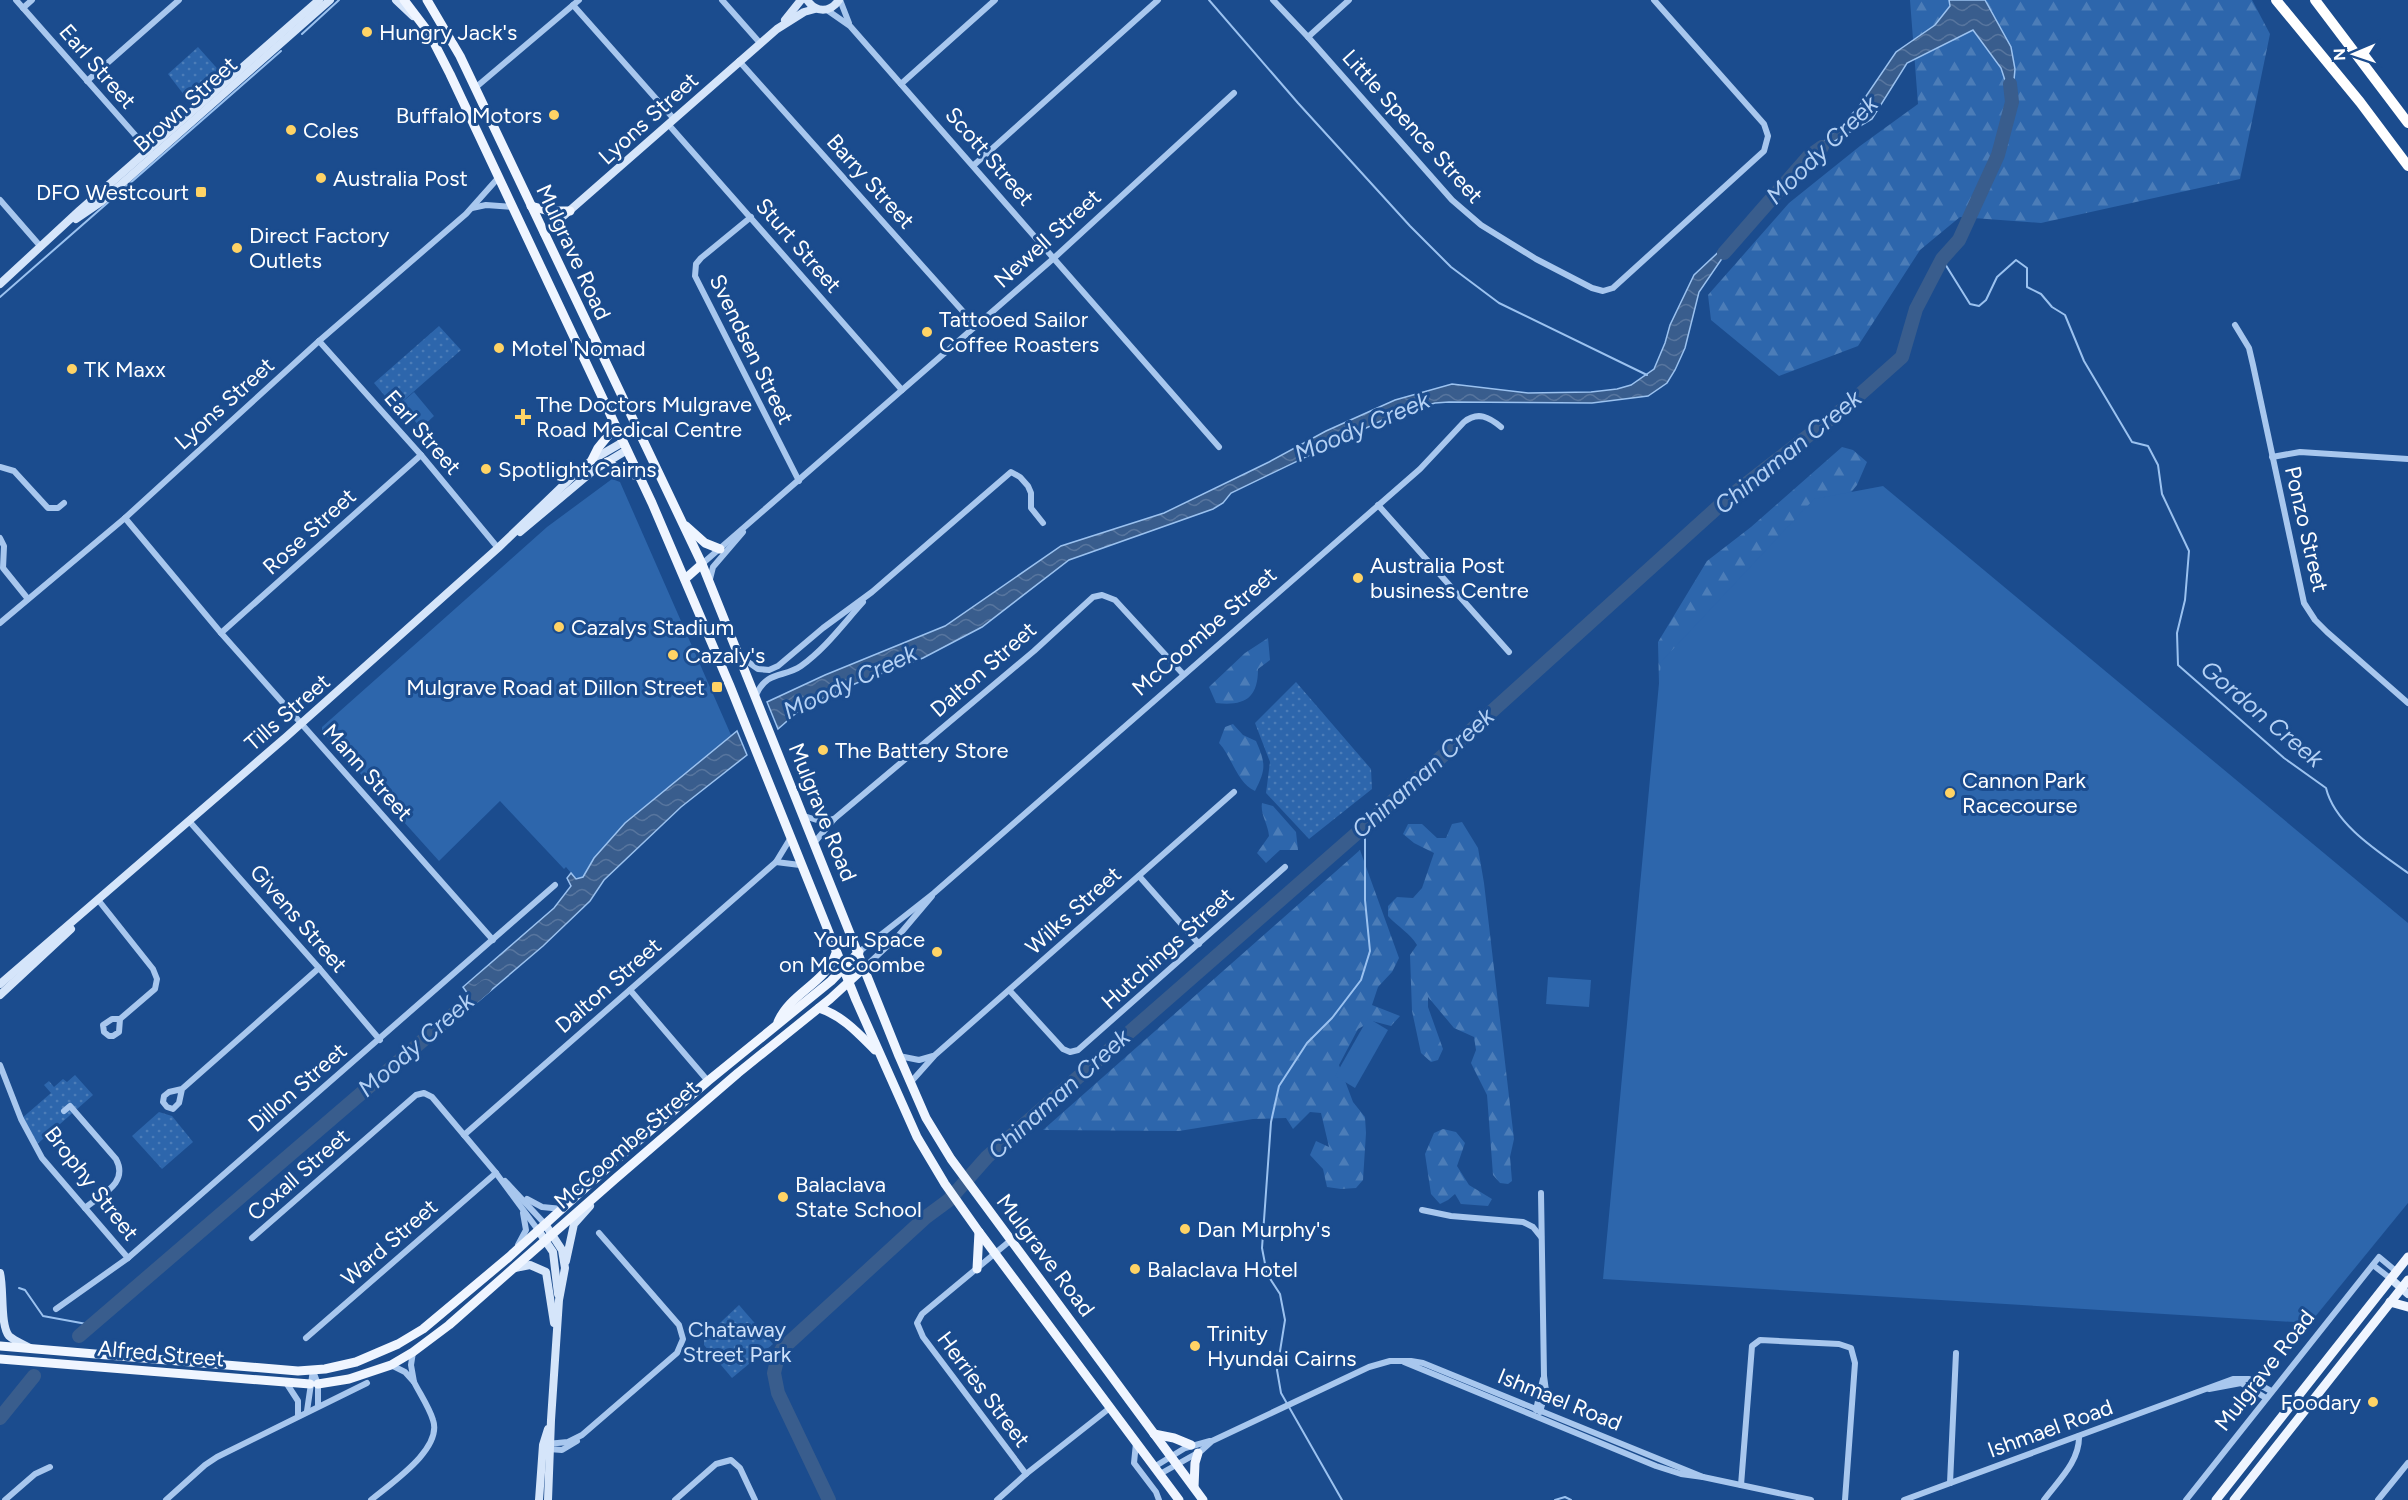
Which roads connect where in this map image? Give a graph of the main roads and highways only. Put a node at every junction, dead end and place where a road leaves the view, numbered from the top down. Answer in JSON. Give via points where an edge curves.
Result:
{"nodes":[{"id":1,"x":404,"y":0,"type":"edge"},
{"id":2,"x":2276,"y":0,"type":"edge"},
{"id":3,"x":2315,"y":0,"type":"edge"},
{"id":4,"x":431,"y":3,"type":"edge"},
{"id":5,"x":2408,"y":123,"type":"edge"},
{"id":6,"x":2408,"y":166,"type":"edge"},
{"id":7,"x":531,"y":206,"type":"junction"},
{"id":8,"x":570,"y":211,"type":"road end"},
{"id":9,"x":544,"y":233,"type":"junction"},
{"id":10,"x":530,"y":243,"type":"junction"},
{"id":11,"x":616,"y":426,"type":"junction"},
{"id":12,"x":641,"y":438,"type":"junction"},
{"id":13,"x":625,"y":446,"type":"junction"},
{"id":14,"x":592,"y":460,"type":"road end"},
{"id":15,"x":607,"y":462,"type":"road end"},
{"id":16,"x":639,"y":476,"type":"junction"},
{"id":17,"x":682,"y":522,"type":"junction"},
{"id":18,"x":720,"y":549,"type":"road end"},
{"id":19,"x":702,"y":564,"type":"junction"},
{"id":20,"x":685,"y":579,"type":"junction"},
{"id":21,"x":859,"y":952,"type":"junction"},
{"id":22,"x":836,"y":953,"type":"junction"},
{"id":23,"x":865,"y":967,"type":"junction"},
{"id":24,"x":843,"y":969,"type":"junction"},
{"id":25,"x":848,"y":982,"type":"junction"},
{"id":26,"x":819,"y":1008,"type":"junction"},
{"id":27,"x":777,"y":1024,"type":"junction"},
{"id":28,"x":880,"y":1056,"type":"junction"},
{"id":29,"x":979,"y":1232,"type":"junction"},
{"id":30,"x":2408,"y":1257,"type":"edge"},
{"id":31,"x":977,"y":1269,"type":"road end"},
{"id":32,"x":2406,"y":1285,"type":"edge"},
{"id":33,"x":2390,"y":1302,"type":"junction"},
{"id":34,"x":2408,"y":1307,"type":"edge"},
{"id":35,"x":0,"y":1346,"type":"edge"},
{"id":36,"x":0,"y":1359,"type":"edge"},
{"id":37,"x":313,"y":1370,"type":"joint"},
{"id":38,"x":314,"y":1384,"type":"joint"},
{"id":39,"x":1155,"y":1434,"type":"junction"},
{"id":40,"x":1194,"y":1487,"type":"junction"},
{"id":41,"x":1179,"y":1500,"type":"edge"},
{"id":42,"x":1203,"y":1500,"type":"edge"},
{"id":43,"x":2216,"y":1500,"type":"edge"},
{"id":44,"x":2234,"y":1500,"type":"edge"}],
"edges":[{"from":1,"to":10,"type":"main road","name":"Mulgrave Road","via":[[436,47]]},
{"from":2,"to":6,"type":"highway"},
{"from":3,"to":5,"type":"highway"},
{"from":4,"to":7,"type":"main road","name":"Mulgrave Road"},
{"from":7,"to":8,"type":"main road"},
{"from":7,"to":9,"type":"main road","name":"Mulgrave Road"},
{"from":9,"to":10,"type":"main road"},
{"from":9,"to":12,"type":"main road","name":"Mulgrave Road"},
{"from":10,"to":11,"type":"main road","name":"Mulgrave Road"},
{"from":11,"to":13,"type":"main road","name":"Mulgrave Road"},
{"from":11,"to":14,"type":"main road"},
{"from":12,"to":13,"type":"main road"},
{"from":12,"to":17,"type":"main road","name":"Mulgrave Road"},
{"from":13,"to":16,"type":"main road","name":"Mulgrave Road"},
{"from":15,"to":16,"type":"main road","via":[[622,472]]},
{"from":16,"to":20,"type":"main road","name":"Mulgrave Road"},
{"from":17,"to":18,"type":"main road","via":[[705,543]]},
{"from":17,"to":19,"type":"main road","name":"Mulgrave Road"},
{"from":19,"to":20,"type":"main road"},
{"from":19,"to":21,"type":"main road","name":"Mulgrave Road"},
{"from":20,"to":22,"type":"main road","name":"Mulgrave Road"},
{"from":21,"to":23,"type":"main road","name":"Mulgrave Road"},
{"from":21,"to":24,"type":"main road","name":"McCoombe Street"},
{"from":22,"to":24,"type":"main road","name":"Mulgrave Road"},
{"from":22,"to":27,"type":"main road","via":[[829,969],[783,1009]]},
{"from":23,"to":25,"type":"main road","name":"McCoombe Street"},
{"from":23,"to":39,"type":"main road","name":"Mulgrave Road","via":[[910,1083],[934,1132]]},
{"from":24,"to":25,"type":"main road","name":"Mulgrave Road"},
{"from":24,"to":27,"type":"main road","name":"McCoombe Street"},
{"from":25,"to":26,"type":"main road","name":"McCoombe Street"},
{"from":25,"to":28,"type":"main road","name":"Mulgrave Road"},
{"from":26,"to":28,"type":"main road","via":[[847,1023]]},
{"from":26,"to":38,"type":"main road","name":"McCoombe Street","via":[[738,1073],[449,1326],[391,1365],[349,1379]]},
{"from":27,"to":37,"type":"main road","name":"McCoombe Street","via":[[410,1338],[356,1362]]},
{"from":28,"to":29,"type":"main road","name":"Mulgrave Road","via":[[917,1137]]},
{"from":29,"to":31,"type":"main road"},
{"from":29,"to":41,"type":"main road","name":"Mulgrave Road"},
{"from":30,"to":43,"type":"main road","name":"Mulgrave Road"},
{"from":32,"to":33,"type":"main road"},
{"from":33,"to":34,"type":"main road"},
{"from":33,"to":44,"type":"main road"},
{"from":35,"to":37,"type":"main road","name":"Alfred Street"},
{"from":36,"to":38,"type":"main road","name":"Alfred Street"},
{"from":39,"to":40,"type":"main road","name":"Mulgrave Road"},
{"from":39,"to":40,"type":"main road","via":[[1195,1449]]},
{"from":40,"to":42,"type":"main road","name":"Mulgrave Road"}]}
